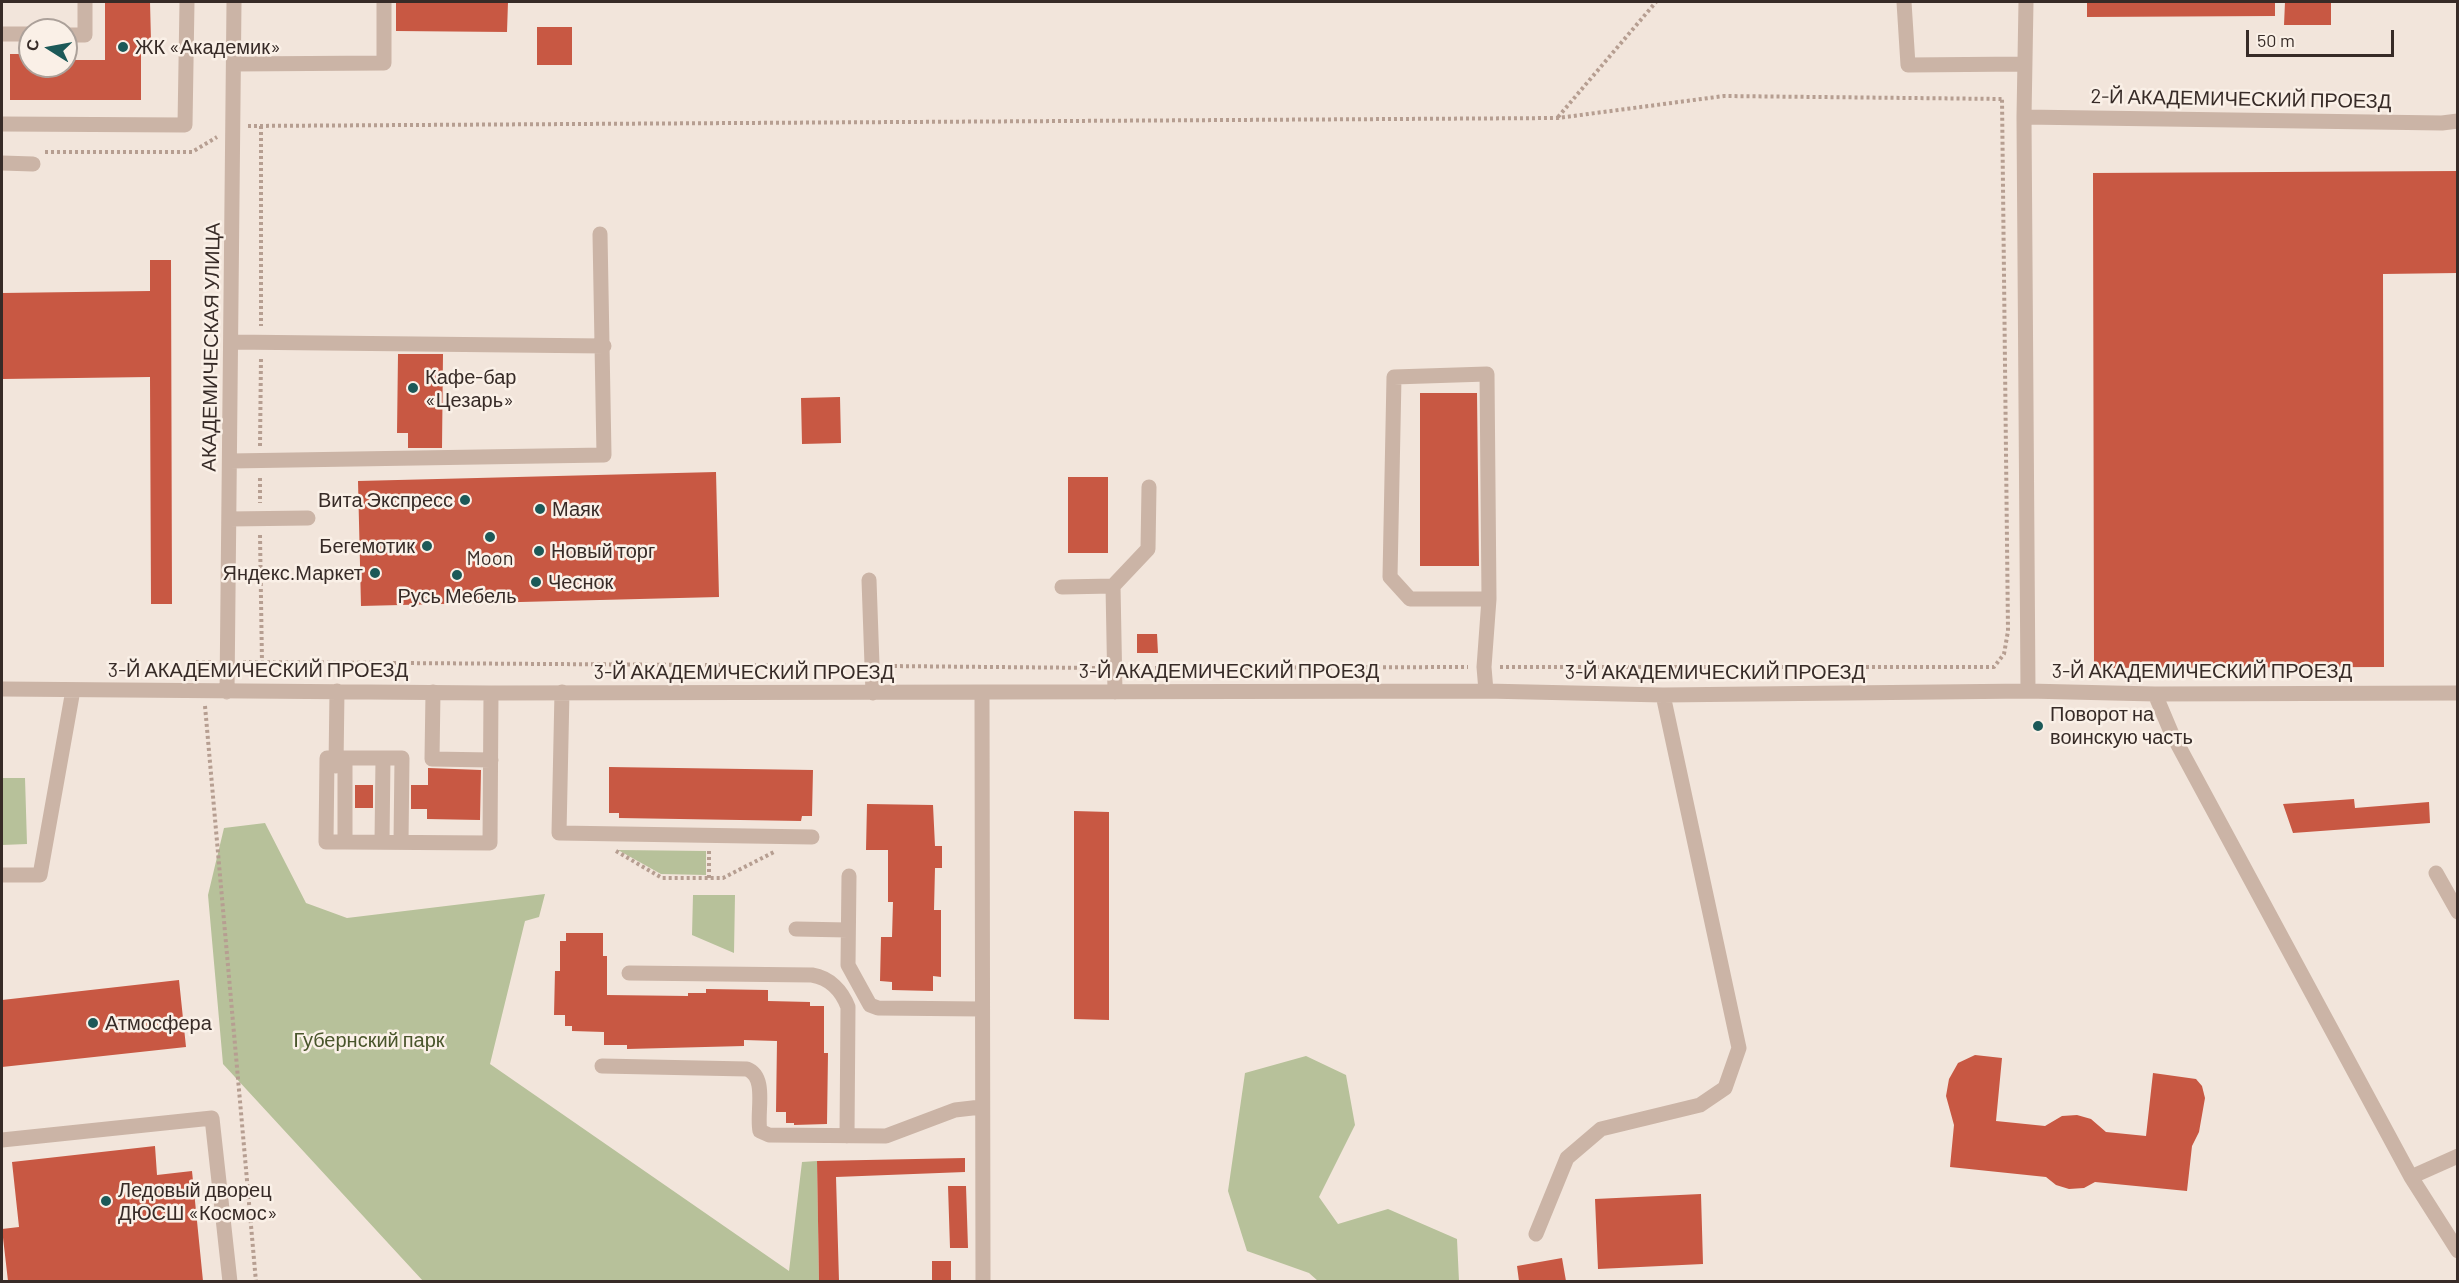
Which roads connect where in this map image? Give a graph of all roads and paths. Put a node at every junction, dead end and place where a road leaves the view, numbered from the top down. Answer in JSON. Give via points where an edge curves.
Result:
{"nodes":[{"id":1,"x":85,"y":2,"type":"edge"},
{"id":2,"x":187,"y":2,"type":"edge"},
{"id":3,"x":234,"y":2,"type":"edge"},
{"id":4,"x":384,"y":2,"type":"edge"},
{"id":5,"x":1656,"y":2,"type":"edge"},
{"id":6,"x":1904,"y":2,"type":"edge"},
{"id":7,"x":2026,"y":2,"type":"edge"},
{"id":8,"x":2,"y":34,"type":"edge"},
{"id":9,"x":18,"y":34,"type":"edge"},
{"id":10,"x":78,"y":35,"type":"edge"},
{"id":11,"x":234,"y":64,"type":"junction"},
{"id":12,"x":2025,"y":64,"type":"junction"},
{"id":13,"x":2002,"y":98,"type":"junction"},
{"id":14,"x":2024,"y":117,"type":"junction"},
{"id":15,"x":1558,"y":118,"type":"junction"},
{"id":16,"x":2457,"y":121,"type":"edge"},
{"id":17,"x":2,"y":124,"type":"edge"},
{"id":18,"x":234,"y":126,"type":"junction"},
{"id":19,"x":261,"y":126,"type":"junction"},
{"id":20,"x":35,"y":158,"type":"joint"},
{"id":21,"x":2,"y":164,"type":"edge"},
{"id":22,"x":600,"y":234,"type":"dead end"},
{"id":23,"x":231,"y":342,"type":"junction"},
{"id":24,"x":261,"y":342,"type":"junction"},
{"id":25,"x":604,"y":346,"type":"junction"},
{"id":26,"x":231,"y":461,"type":"junction"},
{"id":27,"x":260,"y":461,"type":"junction"},
{"id":28,"x":1149,"y":487,"type":"dead end"},
{"id":29,"x":260,"y":518,"type":"junction"},
{"id":30,"x":308,"y":518,"type":"dead end"},
{"id":31,"x":229,"y":519,"type":"junction"},
{"id":32,"x":869,"y":580,"type":"dead end"},
{"id":33,"x":1113,"y":586,"type":"junction"},
{"id":34,"x":1062,"y":587,"type":"dead end"},
{"id":35,"x":1489,"y":599,"type":"junction"},
{"id":36,"x":871,"y":666,"type":"junction"},
{"id":37,"x":1484,"y":667,"type":"junction"},
{"id":38,"x":1114,"y":668,"type":"junction"},
{"id":39,"x":2,"y":689,"type":"edge"},
{"id":40,"x":73,"y":690,"type":"junction"},
{"id":41,"x":1486,"y":691,"type":"junction"},
{"id":42,"x":2028,"y":691,"type":"junction"},
{"id":43,"x":203,"y":692,"type":"junction"},
{"id":44,"x":227,"y":692,"type":"junction"},
{"id":45,"x":337,"y":692,"type":"junction"},
{"id":46,"x":433,"y":692,"type":"junction"},
{"id":47,"x":562,"y":692,"type":"junction"},
{"id":48,"x":1115,"y":692,"type":"junction"},
{"id":49,"x":491,"y":693,"type":"junction"},
{"id":50,"x":873,"y":693,"type":"junction"},
{"id":51,"x":982,"y":693,"type":"junction"},
{"id":52,"x":2457,"y":693,"type":"edge"},
{"id":53,"x":2155,"y":694,"type":"junction"},
{"id":54,"x":1663,"y":695,"type":"junction"},
{"id":55,"x":336,"y":758,"type":"junction"},
{"id":56,"x":490,"y":760,"type":"junction"},
{"id":57,"x":614,"y":834,"type":"junction"},
{"id":58,"x":710,"y":836,"type":"junction"},
{"id":59,"x":775,"y":837,"type":"junction"},
{"id":60,"x":812,"y":837,"type":"dead end"},
{"id":61,"x":392,"y":842,"type":"junction"},
{"id":62,"x":2436,"y":873,"type":"dead end"},
{"id":63,"x":2,"y":875,"type":"edge"},
{"id":64,"x":849,"y":876,"type":"dead end"},
{"id":65,"x":709,"y":878,"type":"junction"},
{"id":66,"x":2457,"y":912,"type":"edge"},
{"id":67,"x":796,"y":929,"type":"dead end"},
{"id":68,"x":848,"y":930,"type":"junction"},
{"id":69,"x":629,"y":973,"type":"dead end"},
{"id":70,"x":981,"y":1009,"type":"junction"},
{"id":71,"x":602,"y":1066,"type":"dead end"},
{"id":72,"x":981,"y":1107,"type":"junction"},
{"id":73,"x":847,"y":1136,"type":"junction"},
{"id":74,"x":2,"y":1140,"type":"edge"},
{"id":75,"x":2457,"y":1156,"type":"edge"},
{"id":76,"x":2411,"y":1177,"type":"junction"},
{"id":77,"x":1536,"y":1234,"type":"dead end"},
{"id":78,"x":2457,"y":1251,"type":"edge"},
{"id":79,"x":230,"y":1281,"type":"edge"},
{"id":80,"x":256,"y":1281,"type":"edge"},
{"id":81,"x":983,"y":1281,"type":"edge"}],
"edges":[{"from":1,"to":10,"type":"street","via":[[85,35]]},
{"from":2,"to":17,"type":"street","via":[[185,125]]},
{"from":3,"to":11,"type":"street","name":"АКАДЕМИЧЕСКАЯ УЛИЦА"},
{"from":4,"to":11,"type":"street","via":[[384,63]]},
{"from":5,"to":15,"type":"path"},
{"from":6,"to":12,"type":"street","via":[[1908,65]]},
{"from":7,"to":12,"type":"street"},
{"from":8,"to":9,"type":"street"},
{"from":11,"to":18,"type":"street","name":"АКАДЕМИЧЕСКАЯ УЛИЦА"},
{"from":12,"to":14,"type":"street"},
{"from":13,"to":14,"type":"path"},
{"from":13,"to":15,"type":"path","via":[[1724,96]]},
{"from":13,"to":37,"type":"path","via":[[2008,631],[2004,654],[1994,667]]},
{"from":14,"to":16,"type":"street","name":"2-Й АКАДЕМИЧЕСКИЙ ПРОЕЗД"},
{"from":14,"to":42,"type":"street"},
{"from":15,"to":19,"type":"path"},
{"from":18,"to":19,"type":"path"},
{"from":18,"to":20,"type":"path","via":[[192,152]]},
{"from":18,"to":23,"type":"street","name":"АКАДЕМИЧЕСКАЯ УЛИЦА"},
{"from":19,"to":24,"type":"path"},
{"from":20,"to":21,"type":"street"},
{"from":22,"to":25,"type":"street"},
{"from":23,"to":24,"type":"street"},
{"from":23,"to":26,"type":"street","name":"АКАДЕМИЧЕСКАЯ УЛИЦА"},
{"from":24,"to":25,"type":"street"},
{"from":24,"to":27,"type":"path"},
{"from":25,"to":27,"type":"street","via":[[604,455]]},
{"from":26,"to":27,"type":"street"},
{"from":26,"to":31,"type":"street","name":"АКАДЕМИЧЕСКАЯ УЛИЦА"},
{"from":27,"to":29,"type":"path"},
{"from":28,"to":33,"type":"street","via":[[1148,549]]},
{"from":29,"to":30,"type":"street"},
{"from":29,"to":31,"type":"street"},
{"from":29,"to":36,"type":"path","via":[[262,663]]},
{"from":31,"to":44,"type":"street","name":"АКАДЕМИЧЕСКАЯ УЛИЦА"},
{"from":32,"to":36,"type":"street"},
{"from":33,"to":34,"type":"street"},
{"from":33,"to":38,"type":"street"},
{"from":35,"to":35,"type":"street","via":[[1487,374],[1394,377],[1390,577],[1410,599]]},
{"from":35,"to":37,"type":"street"},
{"from":36,"to":38,"type":"path"},
{"from":36,"to":50,"type":"street"},
{"from":37,"to":38,"type":"path"},
{"from":37,"to":41,"type":"street"},
{"from":38,"to":48,"type":"street"},
{"from":39,"to":40,"type":"street","name":"3-Й АКАДЕМИЧЕСКИЙ ПРОЕЗД"},
{"from":40,"to":43,"type":"street","name":"3-Й АКАДЕМИЧЕСКИЙ ПРОЕЗД"},
{"from":40,"to":63,"type":"street","via":[[40,875]]},
{"from":41,"to":48,"type":"street","name":"3-Й АКАДЕМИЧЕСКИЙ ПРОЕЗД"},
{"from":41,"to":54,"type":"street","name":"3-Й АКАДЕМИЧЕСКИЙ ПРОЕЗД"},
{"from":42,"to":53,"type":"street","name":"3-Й АКАДЕМИЧЕСКИЙ ПРОЕЗД"},
{"from":42,"to":54,"type":"street","name":"3-Й АКАДЕМИЧЕСКИЙ ПРОЕЗД"},
{"from":43,"to":44,"type":"street","name":"3-Й АКАДЕМИЧЕСКИЙ ПРОЕЗД"},
{"from":43,"to":80,"type":"path"},
{"from":44,"to":45,"type":"street","name":"3-Й АКАДЕМИЧЕСКИЙ ПРОЕЗД"},
{"from":45,"to":46,"type":"street","name":"3-Й АКАДЕМИЧЕСКИЙ ПРОЕЗД"},
{"from":45,"to":55,"type":"street"},
{"from":46,"to":49,"type":"street","name":"3-Й АКАДЕМИЧЕСКИЙ ПРОЕЗД"},
{"from":46,"to":56,"type":"street","via":[[432,759]]},
{"from":47,"to":49,"type":"street","name":"3-Й АКАДЕМИЧЕСКИЙ ПРОЕЗД"},
{"from":47,"to":50,"type":"street","name":"3-Й АКАДЕМИЧЕСКИЙ ПРОЕЗД"},
{"from":47,"to":57,"type":"street","via":[[559,833]]},
{"from":48,"to":51,"type":"street","name":"3-Й АКАДЕМИЧЕСКИЙ ПРОЕЗД"},
{"from":49,"to":56,"type":"street"},
{"from":50,"to":51,"type":"street","name":"3-Й АКАДЕМИЧЕСКИЙ ПРОЕЗД"},
{"from":51,"to":70,"type":"street"},
{"from":52,"to":53,"type":"street","name":"3-Й АКАДЕМИЧЕСКИЙ ПРОЕЗД"},
{"from":53,"to":76,"type":"street","via":[[2171,732]]},
{"from":54,"to":77,"type":"street","via":[[1739,1048],[1725,1088],[1700,1105],[1601,1129],[1567,1158]]},
{"from":55,"to":61,"type":"street","via":[[392,758]]},
{"from":55,"to":61,"type":"street","via":[[326,842]]},
{"from":56,"to":61,"type":"street","via":[[490,843]]},
{"from":57,"to":58,"type":"street"},
{"from":57,"to":65,"type":"path","via":[[614,850],[662,878]]},
{"from":58,"to":59,"type":"street"},
{"from":58,"to":65,"type":"path"},
{"from":59,"to":60,"type":"street"},
{"from":59,"to":65,"type":"path","via":[[774,855],[723,879]]},
{"from":62,"to":66,"type":"street"},
{"from":64,"to":68,"type":"street"},
{"from":67,"to":68,"type":"street"},
{"from":68,"to":70,"type":"street","via":[[848,965],[870,1005]]},
{"from":69,"to":73,"type":"street","via":[[812,975],[831,982],[849,1007]]},
{"from":70,"to":72,"type":"street"},
{"from":71,"to":73,"type":"street","via":[[747,1068],[759,1081],[760,1131],[769,1135]]},
{"from":72,"to":73,"type":"street","via":[[956,1110],[886,1136]]},
{"from":72,"to":81,"type":"street"},
{"from":74,"to":79,"type":"street","via":[[212,1118]]},
{"from":75,"to":76,"type":"street"},
{"from":76,"to":78,"type":"street"}]}
